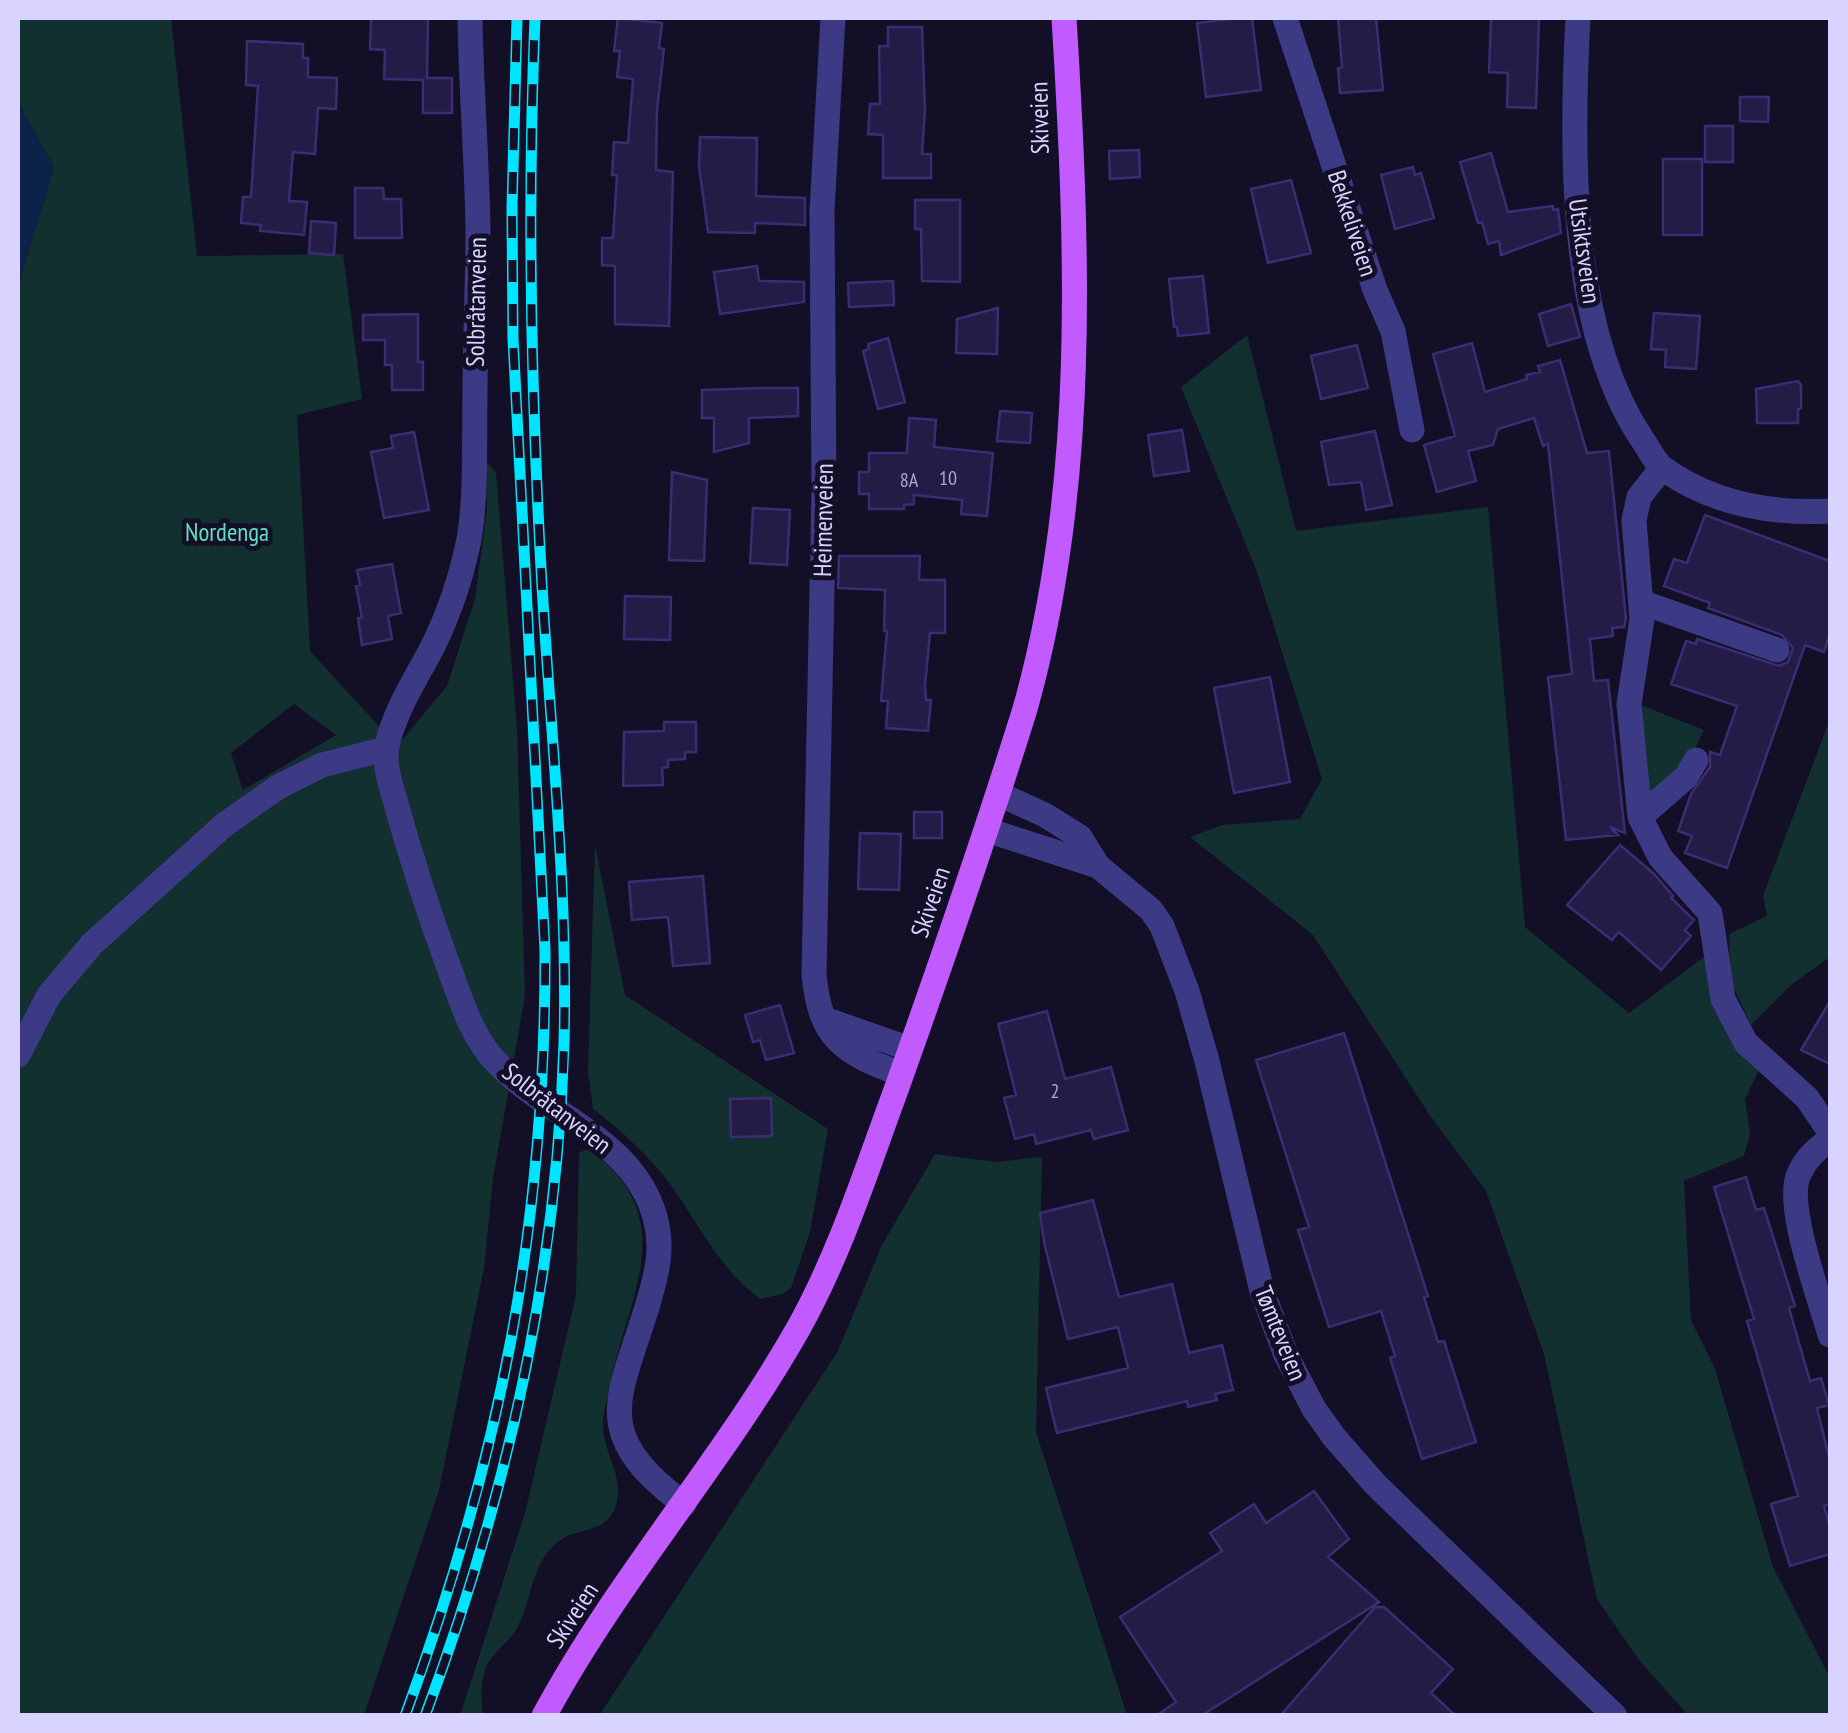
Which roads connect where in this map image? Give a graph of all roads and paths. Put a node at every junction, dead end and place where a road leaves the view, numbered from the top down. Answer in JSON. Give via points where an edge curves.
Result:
{"nodes":[{"id":1,"x":470,"y":18,"type":"edge"},
{"id":2,"x":833,"y":18,"type":"edge"},
{"id":3,"x":1064,"y":18,"type":"edge"},
{"id":4,"x":1285,"y":18,"type":"edge"},
{"id":5,"x":1578,"y":18,"type":"edge"},
{"id":6,"x":1412,"y":430,"type":"dead end"},
{"id":7,"x":1662,"y":468,"type":"junction"},
{"id":8,"x":1830,"y":510,"type":"edge"},
{"id":9,"x":1641,"y":602,"type":"junction"},
{"id":10,"x":1776,"y":650,"type":"dead end"},
{"id":11,"x":386,"y":750,"type":"junction"},
{"id":12,"x":1696,"y":760,"type":"dead end"},
{"id":13,"x":999,"y":794,"type":"junction"},
{"id":14,"x":1640,"y":817,"type":"junction"},
{"id":15,"x":987,"y":830,"type":"junction"},
{"id":16,"x":1098,"y":866,"type":"junction"},
{"id":17,"x":827,"y":1020,"type":"junction"},
{"id":18,"x":910,"y":1049,"type":"junction"},
{"id":19,"x":18,"y":1054,"type":"edge"},
{"id":20,"x":901,"y":1074,"type":"junction"},
{"id":21,"x":1830,"y":1132,"type":"edge"},
{"id":22,"x":1830,"y":1140,"type":"edge"},
{"id":23,"x":1830,"y":1335,"type":"edge"},
{"id":24,"x":684,"y":1504,"type":"junction"},
{"id":25,"x":544,"y":1716,"type":"edge"},
{"id":26,"x":1615,"y":1716,"type":"edge"}],
"edges":[{"from":1,"to":11,"type":"street","name":"Solbråtanveien","via":[[478,228],[468,546],[447,614],[402,702]]},
{"from":2,"to":17,"type":"street","name":"Heimenveien","via":[[822,210],[824,492],[813,958],[815,990]]},
{"from":3,"to":13,"type":"main road","name":"Skiveien","via":[[1074,308],[1068,469],[1042,644]]},
{"from":4,"to":6,"type":"street","name":"Bekkeliveien","via":[[1393,331]]},
{"from":5,"to":7,"type":"street","name":"Utsiktsveien","via":[[1576,200],[1594,317],[1612,384]]},
{"from":7,"to":8,"type":"street","via":[[1749,508]]},
{"from":7,"to":9,"type":"street","via":[[1636,506]]},
{"from":9,"to":10,"type":"street"},
{"from":9,"to":14,"type":"street","via":[[1629,704]]},
{"from":11,"to":19,"type":"street","via":[[322,766],[224,824],[92,944],[49,995]]},
{"from":11,"to":24,"type":"street","name":"Solbråtanveien","via":[[424,898],[463,1006],[488,1052],[621,1159],[655,1213],[658,1268],[618,1400],[619,1424],[628,1451]]},
{"from":12,"to":14,"type":"street"},
{"from":13,"to":15,"type":"main road","name":"Skiveien"},
{"from":13,"to":16,"type":"street","name":"Tømteveien","via":[[1080,837]]},
{"from":14,"to":21,"type":"street","via":[[1660,856],[1710,913],[1723,999],[1746,1043],[1807,1098]]},
{"from":15,"to":16,"type":"street","name":"Tømteveien"},
{"from":15,"to":18,"type":"main road","name":"Skiveien"},
{"from":16,"to":26,"type":"street","name":"Tømteveien","via":[[1151,910],[1172,947],[1207,1061],[1262,1291],[1314,1408],[1376,1485]]},
{"from":17,"to":18,"type":"street"},
{"from":17,"to":20,"type":"street","name":"Heimenveien","via":[[837,1043]]},
{"from":18,"to":20,"type":"main road","name":"Skiveien"},
{"from":20,"to":24,"type":"main road","name":"Skiveien","via":[[806,1313]]},
{"from":22,"to":23,"type":"street","via":[[1797,1176],[1794,1209]]},
{"from":24,"to":25,"type":"main road","name":"Skiveien"}]}
